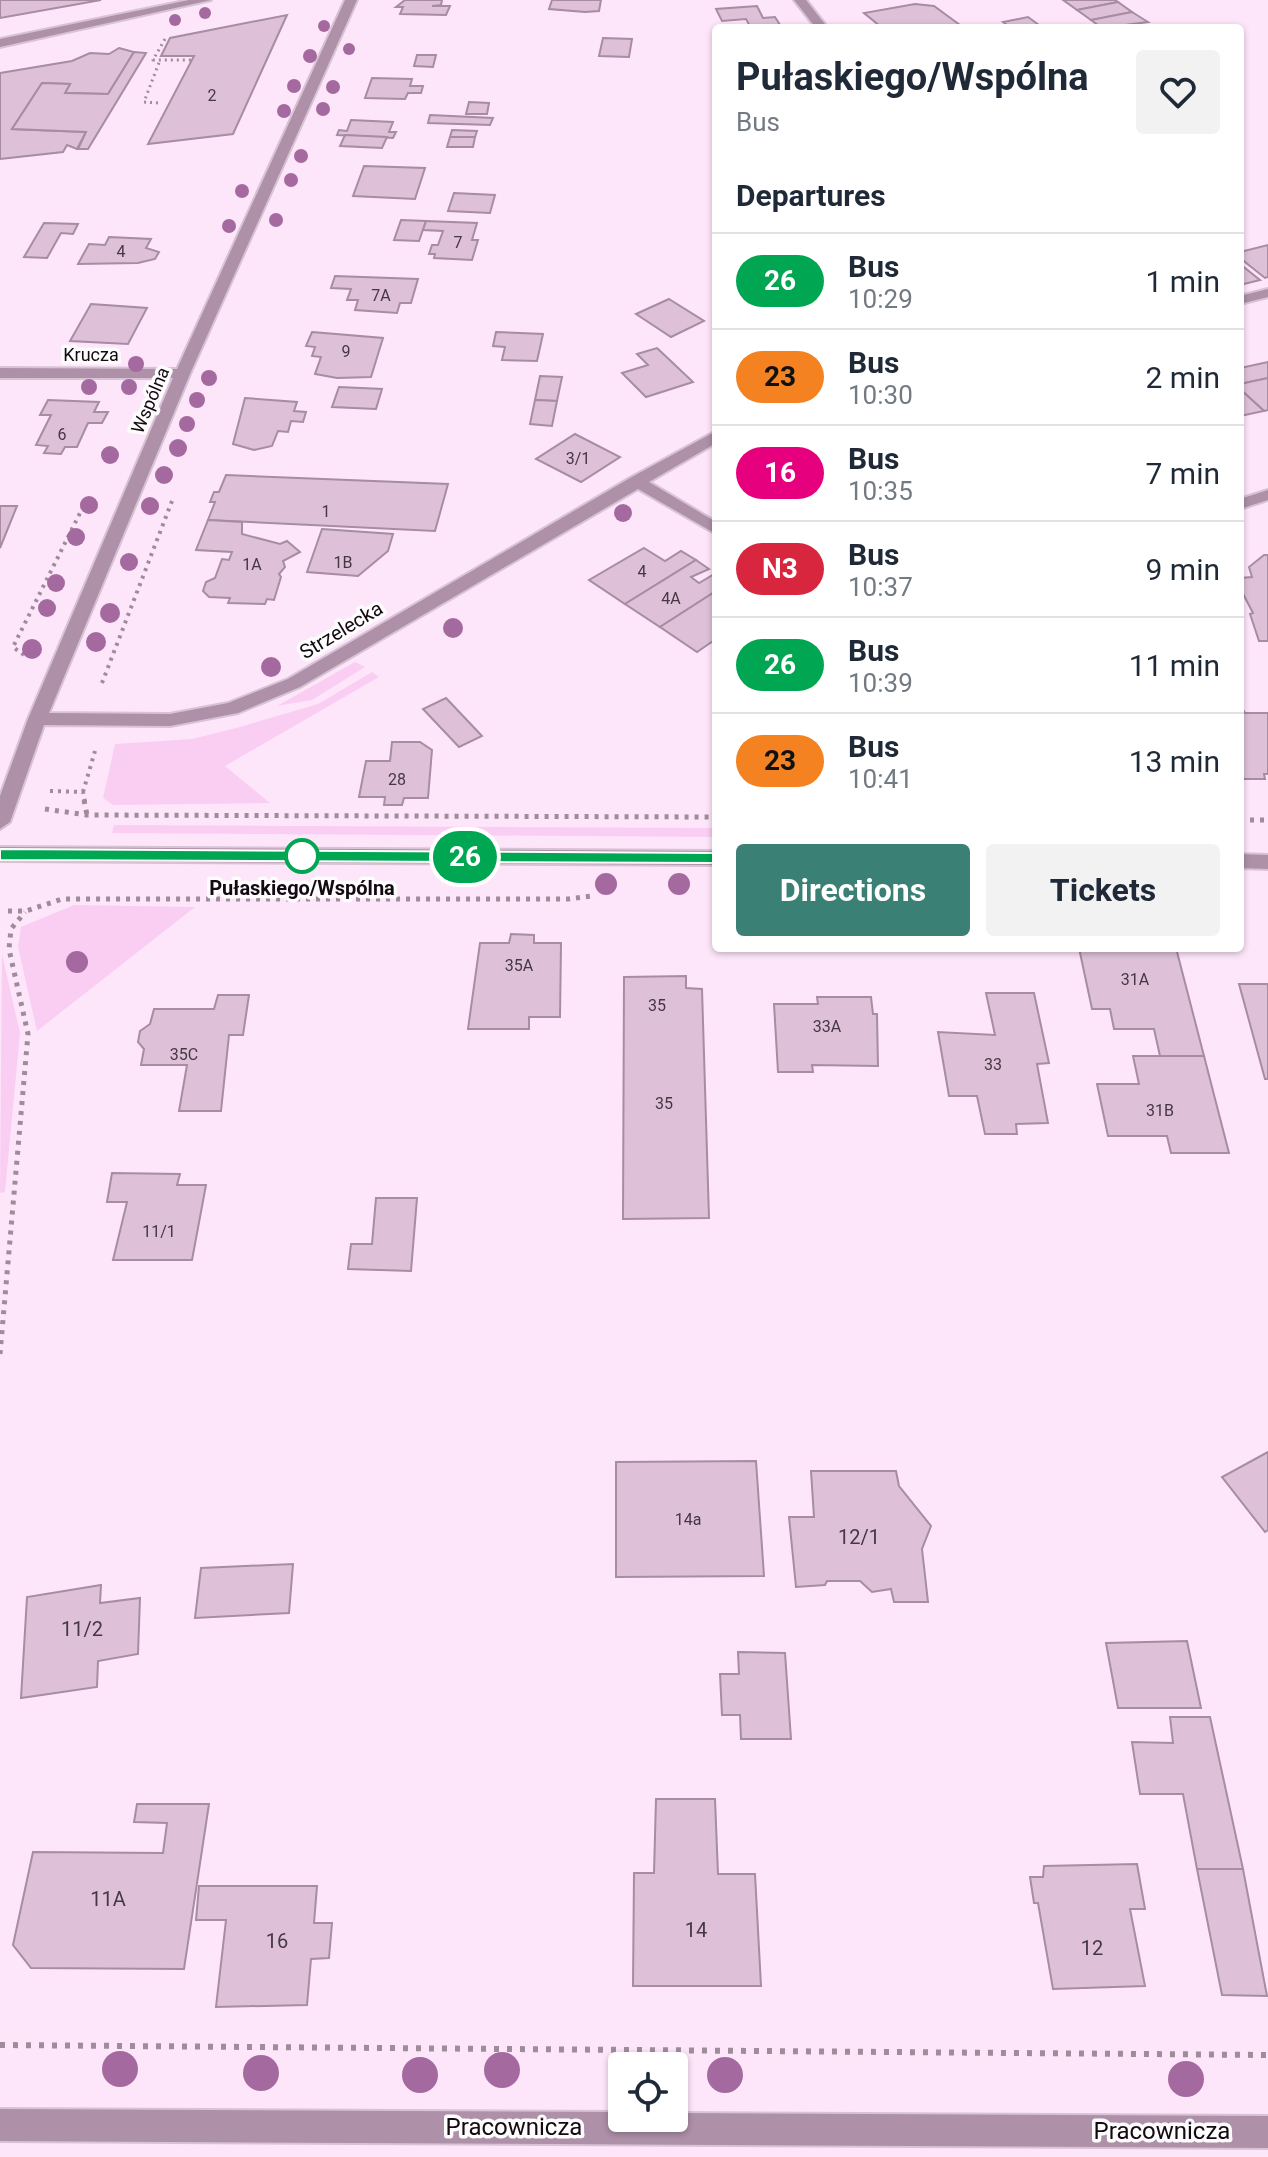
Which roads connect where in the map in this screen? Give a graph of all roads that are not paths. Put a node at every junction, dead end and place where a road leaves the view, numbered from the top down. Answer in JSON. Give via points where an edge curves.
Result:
{"nodes":[{"id":1,"x":351,"y":0,"type":"edge"},
{"id":2,"x":800,"y":0,"type":"edge"},
{"id":3,"x":196,"y":1,"type":"edge"},
{"id":4,"x":819,"y":24,"type":"edge"},
{"id":5,"x":0,"y":43,"type":"edge"},
{"id":6,"x":1268,"y":293,"type":"edge"},
{"id":7,"x":1244,"y":299,"type":"edge"},
{"id":8,"x":0,"y":373,"type":"edge"},
{"id":9,"x":182,"y":374,"type":"junction"},
{"id":10,"x":712,"y":438,"type":"edge"},
{"id":11,"x":636,"y":481,"type":"junction"},
{"id":12,"x":1268,"y":495,"type":"edge"},
{"id":13,"x":1244,"y":501,"type":"edge"},
{"id":14,"x":712,"y":527,"type":"edge"},
{"id":15,"x":37,"y":719,"type":"junction"},
{"id":16,"x":0,"y":822,"type":"edge"},
{"id":17,"x":0,"y":854,"type":"edge"},
{"id":18,"x":712,"y":858,"type":"edge"},
{"id":19,"x":1244,"y":861,"type":"edge"},
{"id":20,"x":1268,"y":862,"type":"edge"},
{"id":21,"x":0,"y":2125,"type":"edge"},
{"id":22,"x":1268,"y":2132,"type":"edge"}],
"edges":[{"from":1,"to":9,"type":"street","name":"Wspólna"},
{"from":2,"to":4,"type":"street"},
{"from":3,"to":5,"type":"street"},
{"from":6,"to":7,"type":"street"},
{"from":8,"to":9,"type":"street","name":"Krucza"},
{"from":9,"to":15,"type":"street","name":"Wspólna"},
{"from":10,"to":11,"type":"street","name":"Strzelecka"},
{"from":11,"to":14,"type":"street"},
{"from":11,"to":15,"type":"street","name":"Strzelecka","via":[[294,683],[232,709],[170,720]]},
{"from":12,"to":13,"type":"street"},
{"from":15,"to":16,"type":"street","name":"Wspólna"},
{"from":17,"to":18,"type":"street"},
{"from":19,"to":20,"type":"street"},
{"from":21,"to":22,"type":"street","name":"Pracownicza"}]}
